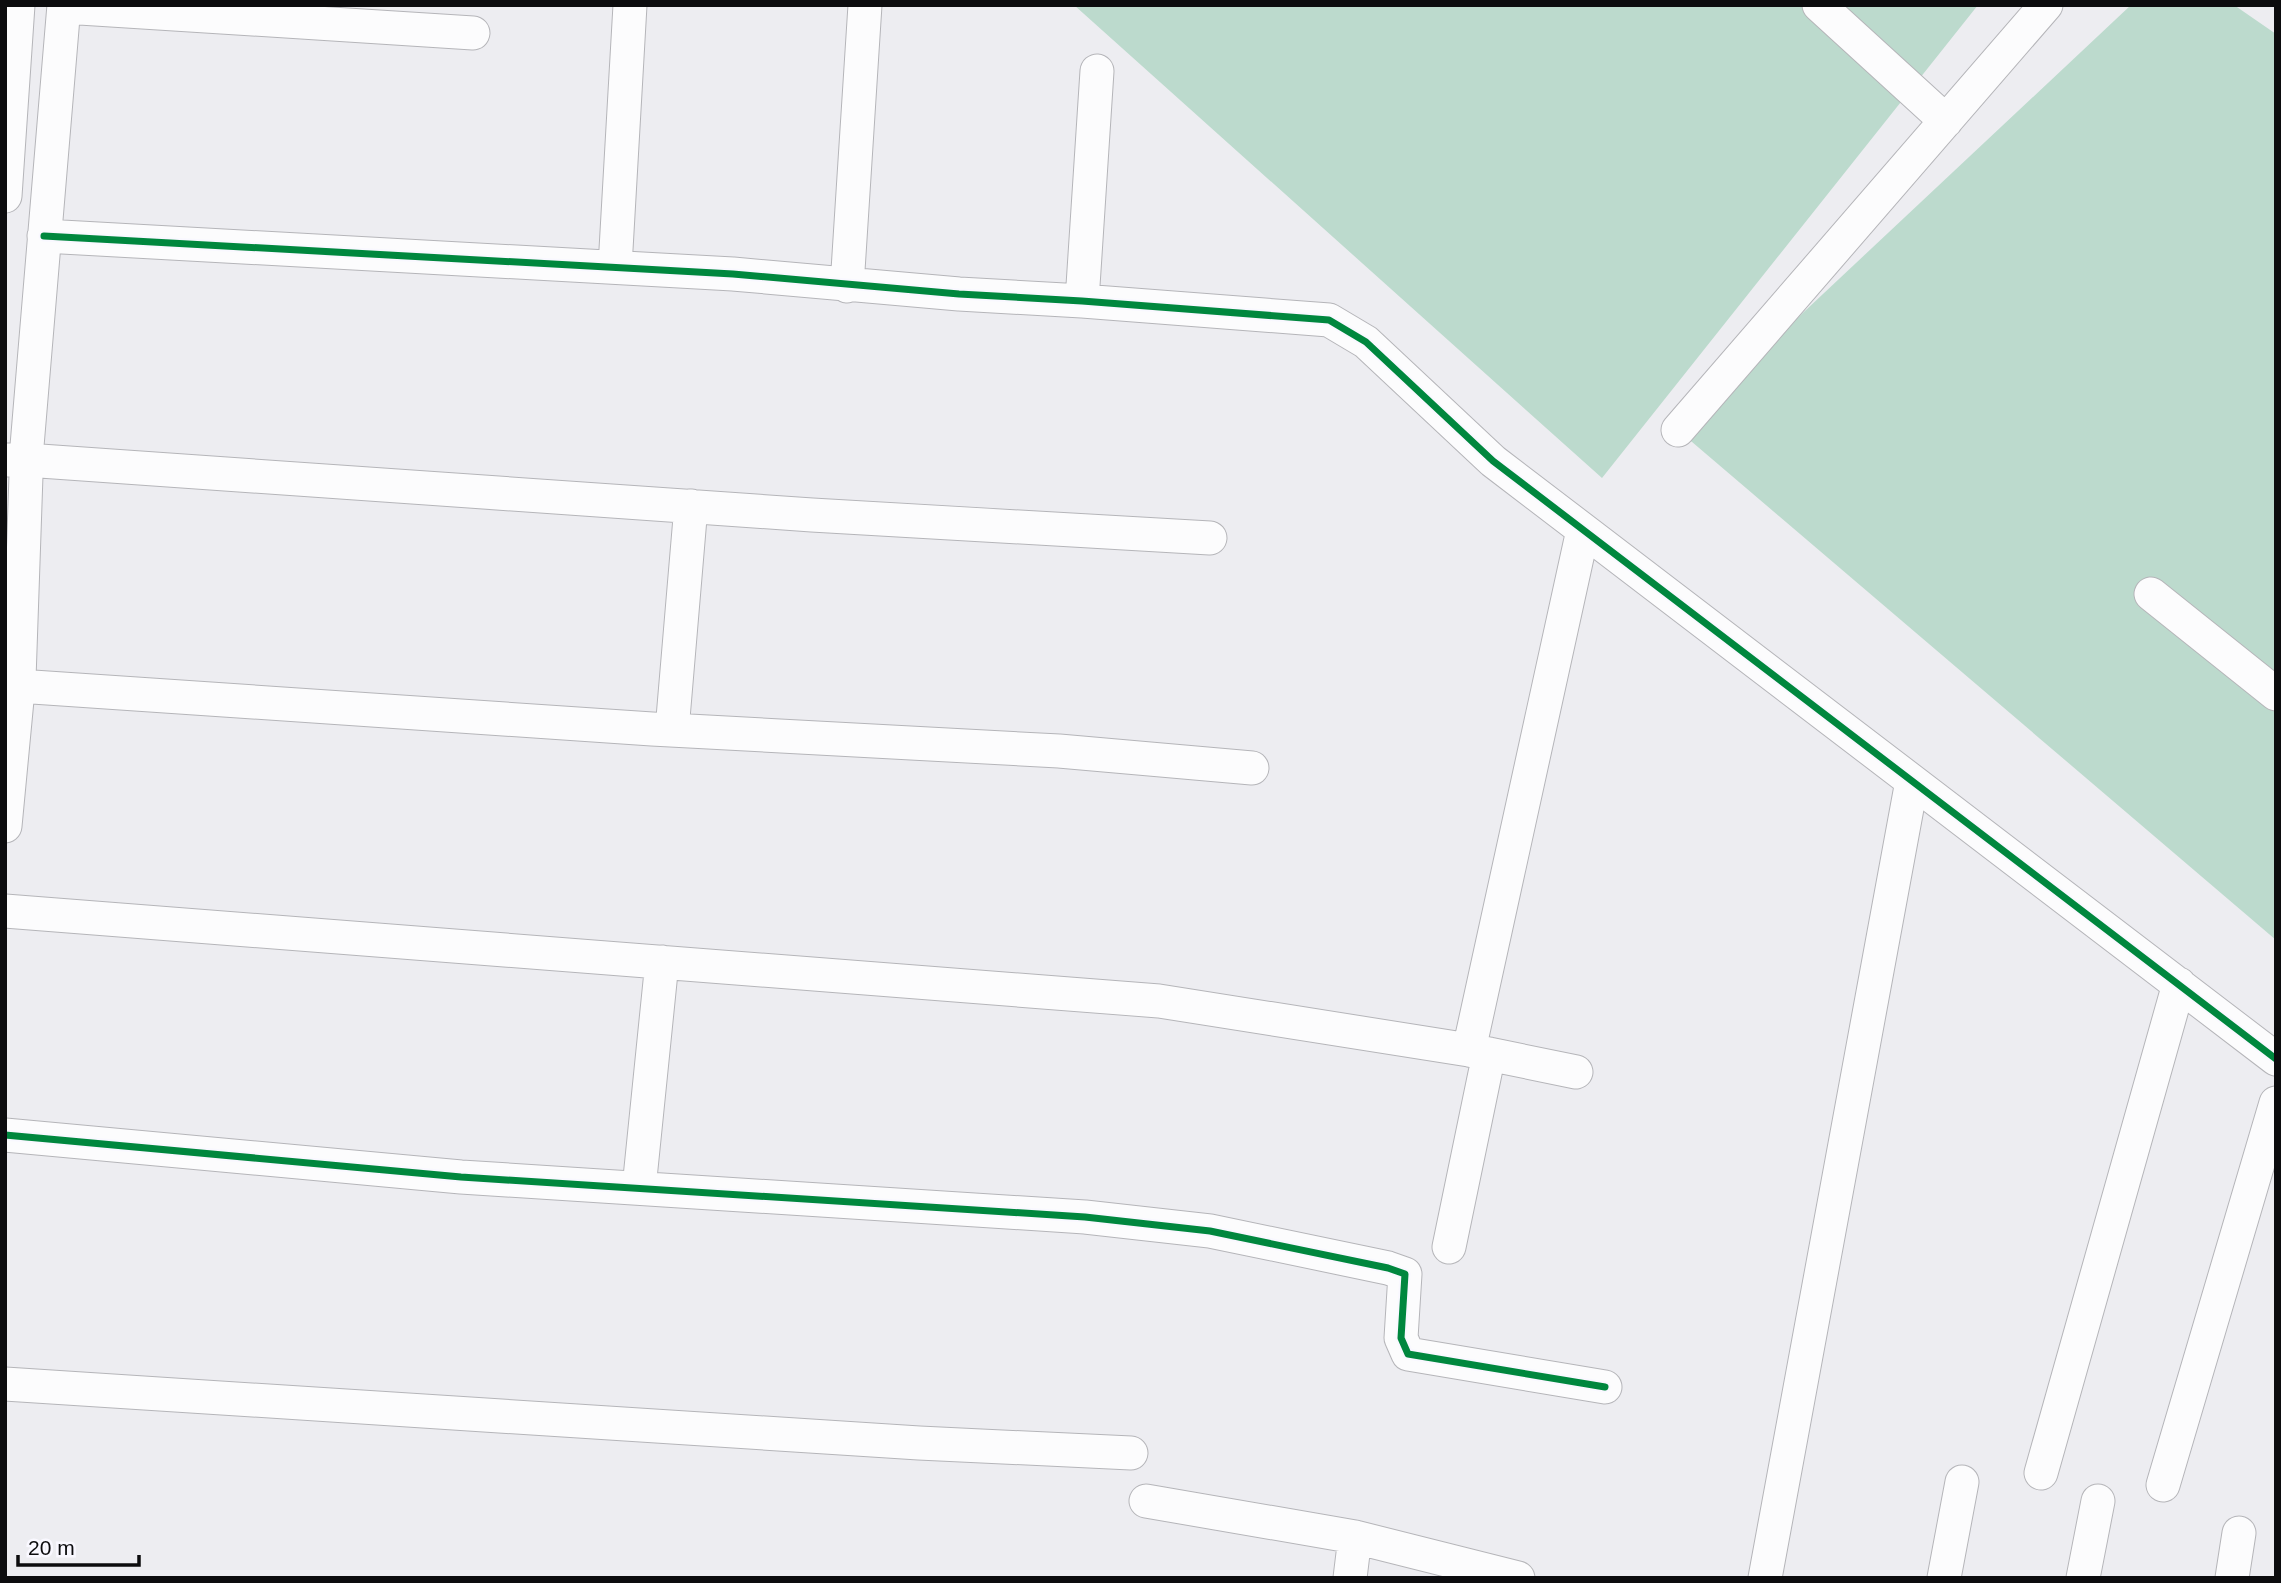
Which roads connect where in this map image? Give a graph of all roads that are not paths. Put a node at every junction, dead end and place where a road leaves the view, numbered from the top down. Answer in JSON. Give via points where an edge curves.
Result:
{"nodes":[{"id":1,"x":18,"y":5,"type":"edge"},
{"id":2,"x":630,"y":5,"type":"edge"},
{"id":3,"x":865,"y":5,"type":"edge"},
{"id":4,"x":1819,"y":5,"type":"edge"},
{"id":5,"x":64,"y":6,"type":"edge"},
{"id":6,"x":2041,"y":7,"type":"edge"},
{"id":7,"x":473,"y":33,"type":"dead end"},
{"id":8,"x":1097,"y":71,"type":"dead end"},
{"id":9,"x":8,"y":119,"type":"edge"},
{"id":10,"x":1946,"y":121,"type":"junction"},
{"id":11,"x":5,"y":196,"type":"edge"},
{"id":12,"x":44,"y":236,"type":"junction"},
{"id":13,"x":615,"y":267,"type":"junction"},
{"id":14,"x":847,"y":286,"type":"junction"},
{"id":15,"x":1082,"y":301,"type":"junction"},
{"id":16,"x":1678,"y":430,"type":"dead end"},
{"id":17,"x":16,"y":460,"type":"edge"},
{"id":18,"x":691,"y":506,"type":"junction"},
{"id":19,"x":1583,"y":530,"type":"junction"},
{"id":20,"x":1210,"y":538,"type":"dead end"},
{"id":21,"x":2151,"y":594,"type":"dead end"},
{"id":22,"x":18,"y":686,"type":"junction"},
{"id":23,"x":2276,"y":694,"type":"edge"},
{"id":24,"x":672,"y":730,"type":"junction"},
{"id":25,"x":1252,"y":768,"type":"dead end"},
{"id":26,"x":1912,"y":781,"type":"junction"},
{"id":27,"x":5,"y":826,"type":"edge"},
{"id":28,"x":5,"y":911,"type":"edge"},
{"id":29,"x":662,"y":962,"type":"junction"},
{"id":30,"x":2179,"y":984,"type":"junction"},
{"id":31,"x":1479,"y":1052,"type":"junction"},
{"id":32,"x":2276,"y":1059,"type":"edge"},
{"id":33,"x":1576,"y":1072,"type":"dead end"},
{"id":34,"x":2276,"y":1103,"type":"edge"},
{"id":35,"x":5,"y":1135,"type":"edge"},
{"id":36,"x":639,"y":1188,"type":"junction"},
{"id":37,"x":1449,"y":1247,"type":"dead end"},
{"id":38,"x":5,"y":1384,"type":"edge"},
{"id":39,"x":1605,"y":1387,"type":"dead end"},
{"id":40,"x":1131,"y":1453,"type":"dead end"},
{"id":41,"x":2041,"y":1473,"type":"dead end"},
{"id":42,"x":1962,"y":1482,"type":"dead end"},
{"id":43,"x":2163,"y":1485,"type":"dead end"},
{"id":44,"x":1146,"y":1501,"type":"dead end"},
{"id":45,"x":2098,"y":1501,"type":"dead end"},
{"id":46,"x":2239,"y":1533,"type":"dead end"},
{"id":47,"x":1355,"y":1537,"type":"junction"},
{"id":48,"x":1350,"y":1578,"type":"edge"},
{"id":49,"x":1518,"y":1578,"type":"edge"},
{"id":50,"x":1765,"y":1578,"type":"edge"},
{"id":51,"x":1944,"y":1578,"type":"edge"},
{"id":52,"x":2083,"y":1578,"type":"edge"},
{"id":53,"x":2232,"y":1578,"type":"edge"}],
"edges":[{"from":1,"to":9,"type":"street"},
{"from":2,"to":13,"type":"street"},
{"from":3,"to":14,"type":"street"},
{"from":4,"to":10,"type":"street"},
{"from":5,"to":7,"type":"street"},
{"from":5,"to":12,"type":"street"},
{"from":6,"to":10,"type":"street"},
{"from":8,"to":15,"type":"street"},
{"from":9,"to":11,"type":"street"},
{"from":10,"to":16,"type":"street"},
{"from":12,"to":13,"type":"street"},
{"from":12,"to":17,"type":"street"},
{"from":13,"to":14,"type":"street"},
{"from":14,"to":15,"type":"street"},
{"from":15,"to":19,"type":"street","via":[[1329,320],[1366,342],[1493,461]]},
{"from":17,"to":18,"type":"street"},
{"from":17,"to":22,"type":"street"},
{"from":18,"to":20,"type":"street"},
{"from":18,"to":24,"type":"street"},
{"from":19,"to":26,"type":"street"},
{"from":19,"to":31,"type":"street"},
{"from":21,"to":23,"type":"street"},
{"from":22,"to":24,"type":"street"},
{"from":22,"to":27,"type":"street"},
{"from":24,"to":25,"type":"street","via":[[1059,751]]},
{"from":26,"to":30,"type":"street"},
{"from":26,"to":50,"type":"street"},
{"from":28,"to":29,"type":"street"},
{"from":29,"to":31,"type":"street","via":[[1158,1001]]},
{"from":29,"to":36,"type":"street"},
{"from":30,"to":32,"type":"street"},
{"from":30,"to":41,"type":"street"},
{"from":31,"to":33,"type":"street"},
{"from":31,"to":37,"type":"street"},
{"from":34,"to":43,"type":"street"},
{"from":35,"to":36,"type":"street","via":[[461,1177]]},
{"from":36,"to":39,"type":"street","via":[[1085,1217],[1223,1234],[1405,1274],[1401,1338],[1408,1354]]},
{"from":38,"to":40,"type":"street"},
{"from":42,"to":51,"type":"street"},
{"from":44,"to":47,"type":"street"},
{"from":45,"to":52,"type":"street"},
{"from":46,"to":53,"type":"street"},
{"from":47,"to":48,"type":"street"},
{"from":47,"to":49,"type":"street"}]}
